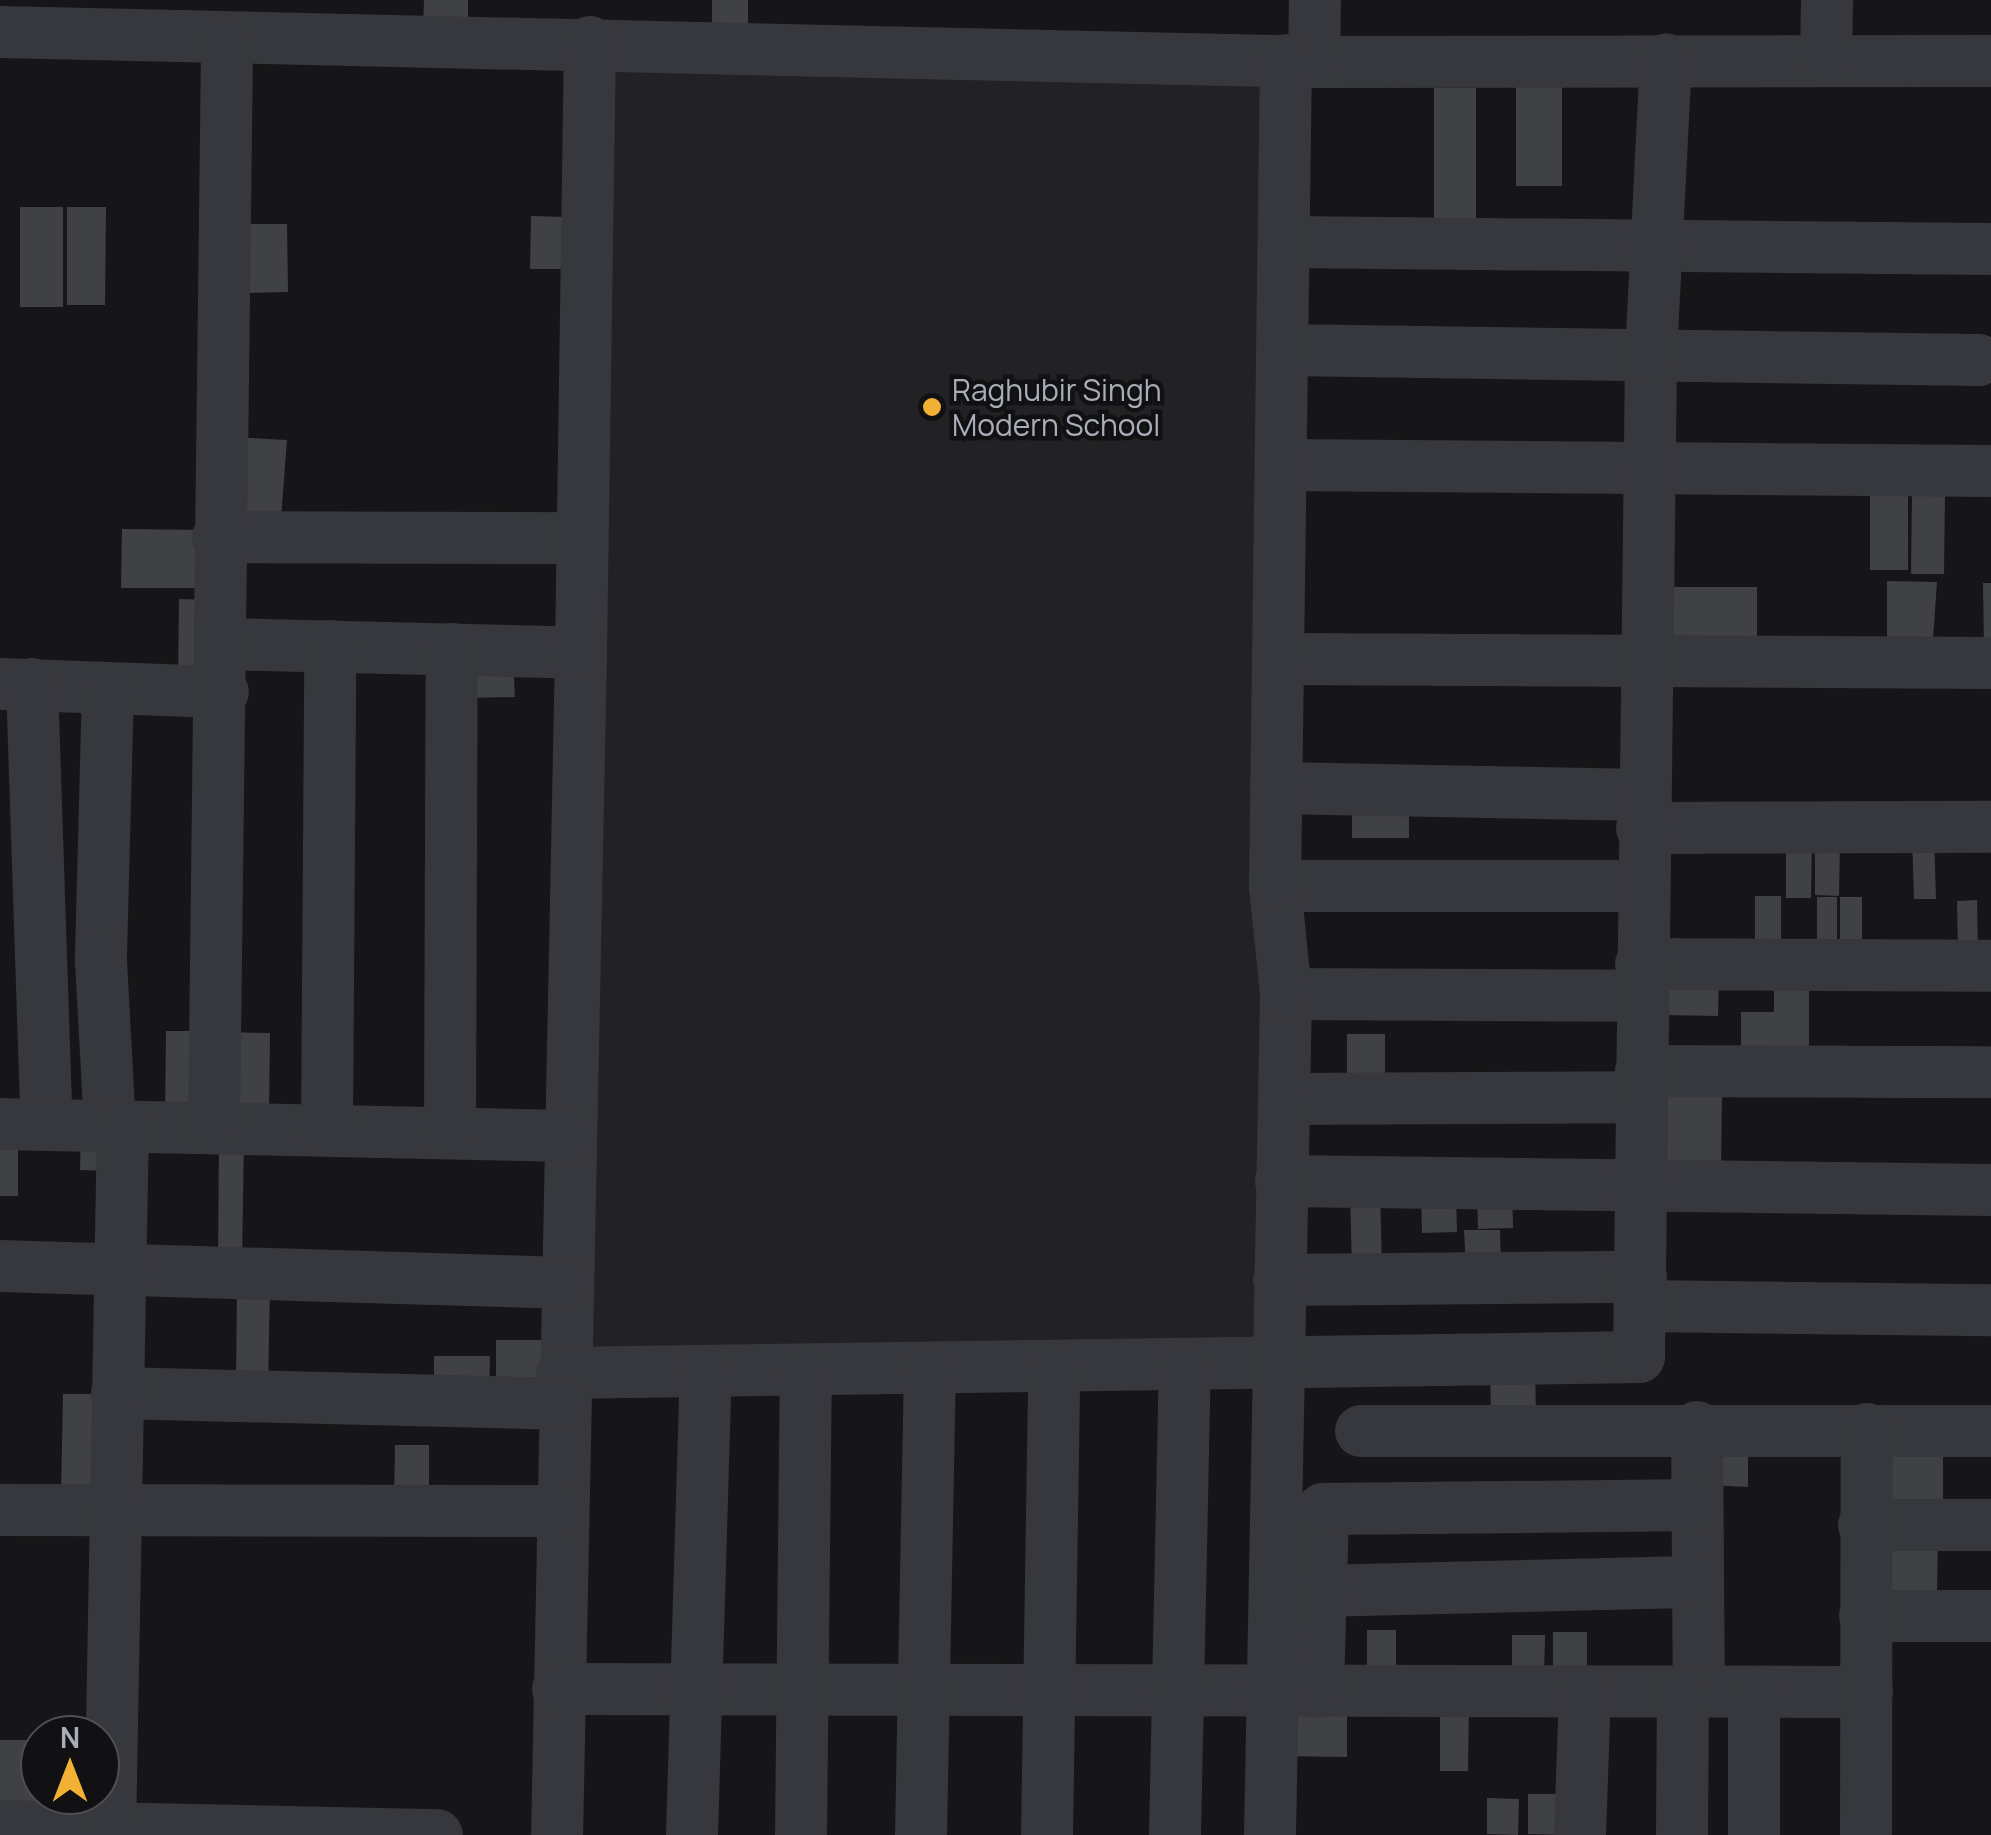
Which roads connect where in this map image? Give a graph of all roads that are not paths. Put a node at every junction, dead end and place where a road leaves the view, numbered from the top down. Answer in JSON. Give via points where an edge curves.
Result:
{"nodes":[{"id":1,"x":1314,"y":0,"type":"edge"},
{"id":2,"x":1827,"y":0,"type":"edge"},
{"id":3,"x":55,"y":16,"type":"edge"},
{"id":4,"x":760,"y":22,"type":"edge"},
{"id":5,"x":0,"y":32,"type":"edge"},
{"id":6,"x":228,"y":42,"type":"junction"},
{"id":7,"x":590,"y":42,"type":"junction"},
{"id":8,"x":1666,"y":59,"type":"junction"},
{"id":9,"x":1826,"y":59,"type":"junction"},
{"id":10,"x":1300,"y":61,"type":"junction"},
{"id":11,"x":1991,"y":61,"type":"edge"},
{"id":12,"x":1286,"y":242,"type":"junction"},
{"id":13,"x":1656,"y":248,"type":"junction"},
{"id":14,"x":1991,"y":249,"type":"edge"},
{"id":15,"x":1285,"y":350,"type":"junction"},
{"id":16,"x":1651,"y":355,"type":"junction"},
{"id":17,"x":1978,"y":360,"type":"dead end"},
{"id":18,"x":1285,"y":464,"type":"junction"},
{"id":19,"x":1650,"y":468,"type":"junction"},
{"id":20,"x":1991,"y":471,"type":"edge"},
{"id":21,"x":218,"y":537,"type":"junction"},
{"id":22,"x":582,"y":538,"type":"junction"},
{"id":23,"x":330,"y":646,"type":"junction"},
{"id":24,"x":452,"y":649,"type":"junction"},
{"id":25,"x":582,"y":653,"type":"junction"},
{"id":26,"x":1284,"y":659,"type":"junction"},
{"id":27,"x":1648,"y":661,"type":"junction"},
{"id":28,"x":1991,"y":663,"type":"edge"},
{"id":29,"x":221,"y":668,"type":"junction"},
{"id":30,"x":16,"y":684,"type":"edge"},
{"id":31,"x":108,"y":688,"type":"junction"},
{"id":32,"x":1276,"y":788,"type":"junction"},
{"id":33,"x":1642,"y":812,"type":"junction"},
{"id":34,"x":1991,"y":827,"type":"edge"},
{"id":35,"x":1275,"y":886,"type":"junction"},
{"id":36,"x":1642,"y":886,"type":"junction"},
{"id":37,"x":1991,"y":966,"type":"edge"},
{"id":38,"x":1641,"y":980,"type":"junction"},
{"id":39,"x":1286,"y":994,"type":"junction"},
{"id":40,"x":1991,"y":1072,"type":"edge"},
{"id":41,"x":1640,"y":1084,"type":"junction"},
{"id":42,"x":1284,"y":1100,"type":"junction"},
{"id":43,"x":23,"y":1124,"type":"edge"},
{"id":44,"x":116,"y":1126,"type":"junction"},
{"id":45,"x":214,"y":1128,"type":"junction"},
{"id":46,"x":327,"y":1130,"type":"junction"},
{"id":47,"x":450,"y":1131,"type":"junction"},
{"id":48,"x":570,"y":1136,"type":"junction"},
{"id":49,"x":1281,"y":1180,"type":"junction"},
{"id":50,"x":1640,"y":1187,"type":"junction"},
{"id":51,"x":1991,"y":1190,"type":"edge"},
{"id":52,"x":119,"y":1265,"type":"junction"},
{"id":53,"x":0,"y":1266,"type":"edge"},
{"id":54,"x":1279,"y":1280,"type":"junction"},
{"id":55,"x":566,"y":1283,"type":"junction"},
{"id":56,"x":1642,"y":1291,"type":"junction"},
{"id":57,"x":1991,"y":1310,"type":"edge"},
{"id":58,"x":1276,"y":1368,"type":"junction"},
{"id":59,"x":1185,"y":1369,"type":"junction"},
{"id":60,"x":1054,"y":1371,"type":"junction"},
{"id":61,"x":930,"y":1372,"type":"junction"},
{"id":62,"x":706,"y":1373,"type":"junction"},
{"id":63,"x":806,"y":1373,"type":"junction"},
{"id":64,"x":562,"y":1389,"type":"junction"},
{"id":65,"x":117,"y":1392,"type":"junction"},
{"id":66,"x":1697,"y":1427,"type":"junction"},
{"id":67,"x":1867,"y":1429,"type":"junction"},
{"id":68,"x":1361,"y":1431,"type":"dead end"},
{"id":69,"x":1991,"y":1431,"type":"edge"},
{"id":70,"x":1697,"y":1505,"type":"junction"},
{"id":71,"x":0,"y":1510,"type":"edge"},
{"id":72,"x":560,"y":1511,"type":"junction"},
{"id":73,"x":116,"y":1512,"type":"junction"},
{"id":74,"x":1864,"y":1525,"type":"junction"},
{"id":75,"x":1991,"y":1525,"type":"edge"},
{"id":76,"x":1698,"y":1582,"type":"junction"},
{"id":77,"x":1318,"y":1590,"type":"junction"},
{"id":78,"x":1864,"y":1616,"type":"junction"},
{"id":79,"x":1991,"y":1616,"type":"edge"},
{"id":80,"x":558,"y":1689,"type":"junction"},
{"id":81,"x":694,"y":1689,"type":"junction"},
{"id":82,"x":804,"y":1689,"type":"junction"},
{"id":83,"x":924,"y":1690,"type":"junction"},
{"id":84,"x":1050,"y":1692,"type":"junction"},
{"id":85,"x":1178,"y":1692,"type":"junction"},
{"id":86,"x":1295,"y":1692,"type":"junction"},
{"id":87,"x":1585,"y":1692,"type":"junction"},
{"id":88,"x":1691,"y":1692,"type":"junction"},
{"id":89,"x":1754,"y":1692,"type":"junction"},
{"id":90,"x":1867,"y":1692,"type":"junction"},
{"id":91,"x":0,"y":1826,"type":"edge"},
{"id":92,"x":110,"y":1831,"type":"edge"},
{"id":93,"x":437,"y":1835,"type":"edge"},
{"id":94,"x":556,"y":1835,"type":"edge"},
{"id":95,"x":692,"y":1835,"type":"edge"},
{"id":96,"x":801,"y":1835,"type":"edge"},
{"id":97,"x":921,"y":1835,"type":"edge"},
{"id":98,"x":1047,"y":1835,"type":"edge"},
{"id":99,"x":1174,"y":1835,"type":"edge"},
{"id":100,"x":1270,"y":1835,"type":"edge"},
{"id":101,"x":1580,"y":1835,"type":"edge"},
{"id":102,"x":1682,"y":1835,"type":"edge"},
{"id":103,"x":1754,"y":1835,"type":"edge"},
{"id":104,"x":1866,"y":1835,"type":"edge"}],
"edges":[{"from":1,"to":10,"type":"street"},
{"from":2,"to":9,"type":"street"},
{"from":3,"to":5,"type":"street"},
{"from":3,"to":6,"type":"street"},
{"from":4,"to":7,"type":"street"},
{"from":4,"to":10,"type":"street"},
{"from":6,"to":7,"type":"street"},
{"from":6,"to":21,"type":"street"},
{"from":7,"to":22,"type":"street"},
{"from":8,"to":9,"type":"street"},
{"from":8,"to":10,"type":"street"},
{"from":8,"to":13,"type":"street"},
{"from":9,"to":11,"type":"street"},
{"from":10,"to":12,"type":"street"},
{"from":12,"to":13,"type":"street"},
{"from":12,"to":15,"type":"street"},
{"from":13,"to":14,"type":"street"},
{"from":13,"to":16,"type":"street"},
{"from":15,"to":16,"type":"street"},
{"from":15,"to":18,"type":"street"},
{"from":16,"to":17,"type":"street"},
{"from":16,"to":19,"type":"street"},
{"from":18,"to":19,"type":"street"},
{"from":18,"to":26,"type":"street"},
{"from":19,"to":20,"type":"street"},
{"from":19,"to":27,"type":"street"},
{"from":21,"to":22,"type":"street"},
{"from":21,"to":29,"type":"street"},
{"from":22,"to":25,"type":"street"},
{"from":23,"to":24,"type":"street"},
{"from":23,"to":29,"type":"street"},
{"from":23,"to":46,"type":"street"},
{"from":24,"to":25,"type":"street"},
{"from":24,"to":47,"type":"street"},
{"from":25,"to":48,"type":"street"},
{"from":26,"to":27,"type":"street"},
{"from":26,"to":32,"type":"street"},
{"from":27,"to":28,"type":"street"},
{"from":27,"to":33,"type":"street"},
{"from":29,"to":31,"type":"street"},
{"from":29,"to":45,"type":"street"},
{"from":30,"to":31,"type":"street"},
{"from":30,"to":43,"type":"street"},
{"from":31,"to":44,"type":"street","via":[[101,961]]},
{"from":32,"to":33,"type":"street"},
{"from":32,"to":35,"type":"street"},
{"from":33,"to":34,"type":"street"},
{"from":33,"to":36,"type":"street"},
{"from":35,"to":36,"type":"street"},
{"from":35,"to":39,"type":"street"},
{"from":36,"to":38,"type":"street"},
{"from":37,"to":38,"type":"street"},
{"from":38,"to":39,"type":"street"},
{"from":38,"to":41,"type":"street"},
{"from":39,"to":42,"type":"street"},
{"from":40,"to":41,"type":"street"},
{"from":41,"to":42,"type":"street"},
{"from":41,"to":50,"type":"street"},
{"from":42,"to":49,"type":"street"},
{"from":43,"to":44,"type":"street"},
{"from":44,"to":45,"type":"street"},
{"from":44,"to":52,"type":"street"},
{"from":45,"to":46,"type":"street"},
{"from":46,"to":47,"type":"street"},
{"from":47,"to":48,"type":"street"},
{"from":48,"to":55,"type":"street"},
{"from":49,"to":50,"type":"street"},
{"from":49,"to":54,"type":"street"},
{"from":50,"to":51,"type":"street"},
{"from":50,"to":56,"type":"street"},
{"from":52,"to":53,"type":"street"},
{"from":52,"to":55,"type":"street"},
{"from":52,"to":65,"type":"street"},
{"from":54,"to":56,"type":"street"},
{"from":54,"to":58,"type":"street"},
{"from":55,"to":64,"type":"street"},
{"from":56,"to":57,"type":"street"},
{"from":56,"to":58,"type":"street","via":[[1642,1349],[1632,1361]]},
{"from":58,"to":59,"type":"street"},
{"from":58,"to":86,"type":"street"},
{"from":59,"to":60,"type":"street"},
{"from":59,"to":85,"type":"street"},
{"from":60,"to":61,"type":"street"},
{"from":60,"to":84,"type":"street"},
{"from":61,"to":63,"type":"street"},
{"from":61,"to":83,"type":"street"},
{"from":62,"to":63,"type":"street"},
{"from":62,"to":64,"type":"street"},
{"from":62,"to":81,"type":"street"},
{"from":63,"to":82,"type":"street"},
{"from":64,"to":65,"type":"street"},
{"from":64,"to":72,"type":"street"},
{"from":65,"to":73,"type":"street"},
{"from":66,"to":67,"type":"street"},
{"from":66,"to":68,"type":"street"},
{"from":66,"to":70,"type":"street"},
{"from":67,"to":69,"type":"street"},
{"from":67,"to":74,"type":"street"},
{"from":70,"to":76,"type":"street"},
{"from":70,"to":77,"type":"street","via":[[1323,1510]]},
{"from":71,"to":73,"type":"street"},
{"from":72,"to":73,"type":"street"},
{"from":72,"to":80,"type":"street"},
{"from":73,"to":92,"type":"street"},
{"from":74,"to":75,"type":"street"},
{"from":74,"to":78,"type":"street"},
{"from":76,"to":77,"type":"street"},
{"from":76,"to":88,"type":"street"},
{"from":77,"to":86,"type":"street"},
{"from":78,"to":79,"type":"street"},
{"from":78,"to":90,"type":"street"},
{"from":80,"to":81,"type":"street"},
{"from":80,"to":94,"type":"street"},
{"from":81,"to":82,"type":"street"},
{"from":81,"to":95,"type":"street"},
{"from":82,"to":83,"type":"street"},
{"from":82,"to":96,"type":"street"},
{"from":83,"to":84,"type":"street"},
{"from":83,"to":97,"type":"street"},
{"from":84,"to":85,"type":"street"},
{"from":84,"to":98,"type":"street"},
{"from":85,"to":86,"type":"street"},
{"from":85,"to":99,"type":"street"},
{"from":86,"to":87,"type":"street"},
{"from":86,"to":100,"type":"street"},
{"from":87,"to":88,"type":"street"},
{"from":87,"to":101,"type":"street"},
{"from":88,"to":89,"type":"street"},
{"from":88,"to":102,"type":"street"},
{"from":89,"to":90,"type":"street"},
{"from":89,"to":103,"type":"street"},
{"from":90,"to":104,"type":"street"},
{"from":91,"to":92,"type":"street"},
{"from":92,"to":93,"type":"street"}]}
